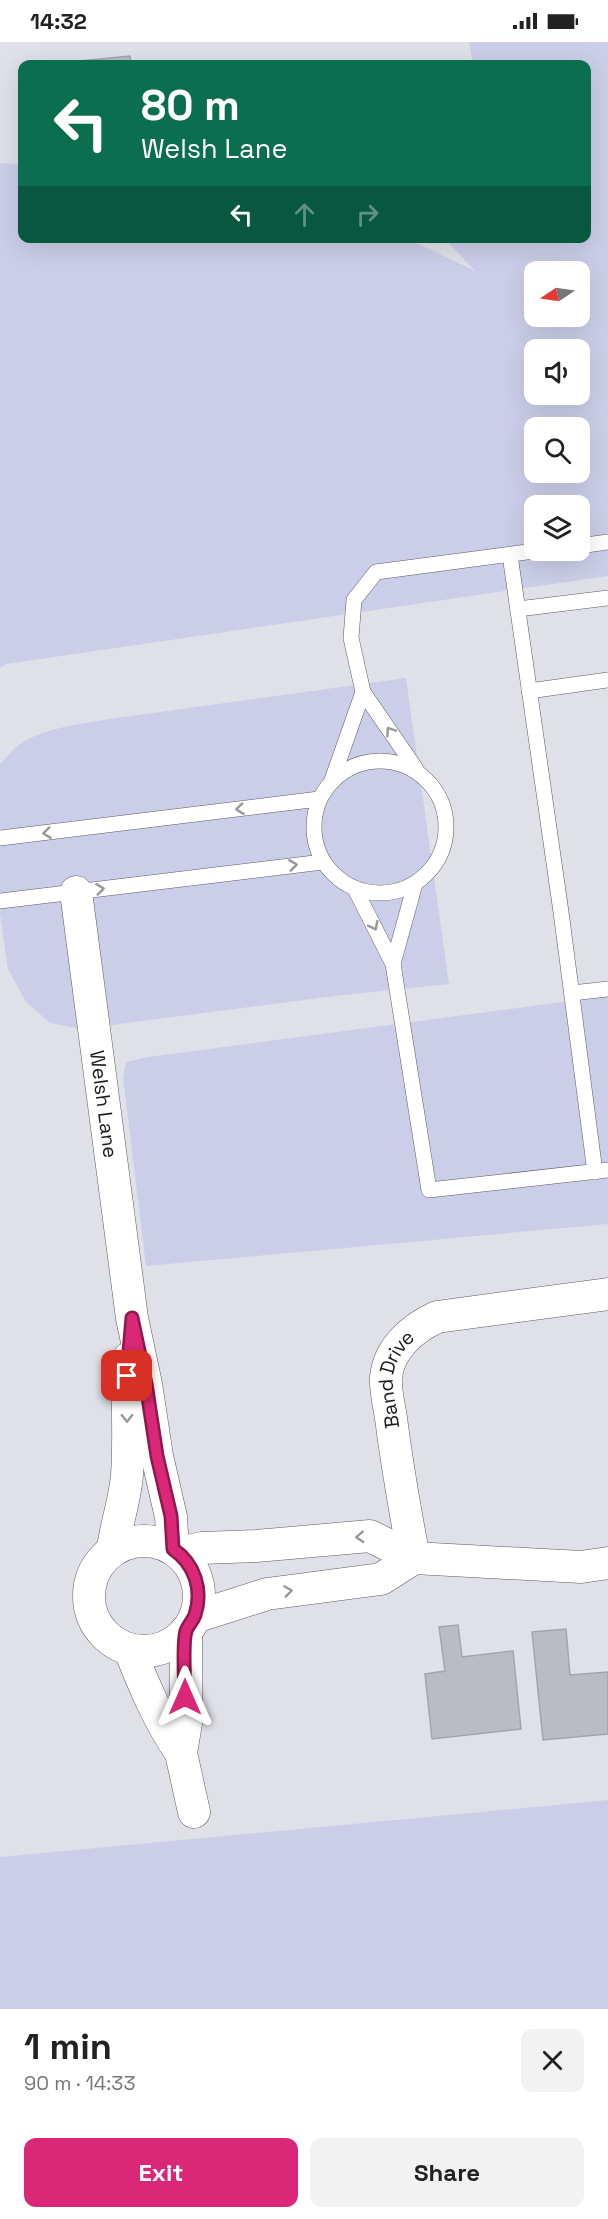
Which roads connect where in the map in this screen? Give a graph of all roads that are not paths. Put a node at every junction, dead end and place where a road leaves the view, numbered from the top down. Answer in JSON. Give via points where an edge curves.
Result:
{"nodes":[{"id":1,"x":608,"y":542,"type":"edge"},
{"id":2,"x":590,"y":544,"type":"edge"},
{"id":3,"x":524,"y":553,"type":"edge"},
{"id":4,"x":510,"y":555,"type":"junction"},
{"id":5,"x":608,"y":598,"type":"edge"},
{"id":6,"x":518,"y":609,"type":"junction"},
{"id":7,"x":608,"y":680,"type":"edge"},
{"id":8,"x":529,"y":691,"type":"junction"},
{"id":9,"x":363,"y":692,"type":"junction"},
{"id":10,"x":417,"y":770,"type":"junction"},
{"id":11,"x":332,"y":780,"type":"junction"},
{"id":12,"x":319,"y":799,"type":"junction"},
{"id":13,"x":0,"y":838,"type":"edge"},
{"id":14,"x":323,"y":862,"type":"junction"},
{"id":15,"x":416,"y":884,"type":"junction"},
{"id":16,"x":355,"y":889,"type":"junction"},
{"id":17,"x":76,"y":892,"type":"junction"},
{"id":18,"x":0,"y":902,"type":"edge"},
{"id":19,"x":393,"y":964,"type":"junction"},
{"id":20,"x":608,"y":989,"type":"edge"},
{"id":21,"x":572,"y":993,"type":"junction"},
{"id":22,"x":601,"y":1171,"type":"edge"},
{"id":23,"x":608,"y":1294,"type":"edge"},
{"id":24,"x":132,"y":1318,"type":"junction"},
{"id":25,"x":113,"y":1549,"type":"junction"},
{"id":26,"x":176,"y":1551,"type":"junction"},
{"id":27,"x":414,"y":1558,"type":"junction"},
{"id":28,"x":608,"y":1563,"type":"edge"},
{"id":29,"x":191,"y":1624,"type":"junction"},
{"id":30,"x":130,"y":1650,"type":"junction"},
{"id":31,"x":181,"y":1753,"type":"junction"},
{"id":32,"x":194,"y":1812,"type":"dead end"}],
"edges":[{"from":1,"to":2,"type":"lane"},
{"from":3,"to":4,"type":"lane"},
{"from":4,"to":6,"type":"lane"},
{"from":4,"to":9,"type":"lane","via":[[376,572],[354,600],[351,638]]},
{"from":5,"to":6,"type":"lane"},
{"from":6,"to":8,"type":"lane"},
{"from":7,"to":8,"type":"lane"},
{"from":8,"to":21,"type":"lane"},
{"from":10,"to":9,"type":"lane","one_way":true},
{"from":9,"to":11,"type":"lane"},
{"from":10,"to":11,"type":"lane","via":[[396,761],[373,760],[351,766]]},
{"from":10,"to":15,"type":"lane","via":[[439,796],[447,830],[442,852],[432,870]]},
{"from":11,"to":12,"type":"lane"},
{"from":12,"to":13,"type":"lane","one_way":true},
{"from":12,"to":14,"type":"lane","via":[[315,842]]},
{"from":14,"to":16,"type":"lane","via":[[337,878]]},
{"from":17,"to":14,"type":"lane","one_way":true},
{"from":15,"to":16,"type":"lane","via":[[396,892],[375,894]]},
{"from":15,"to":19,"type":"lane"},
{"from":16,"to":19,"type":"lane","one_way":true},
{"from":17,"to":18,"type":"lane"},
{"from":17,"to":24,"type":"street","name":"Welsh Lane"},
{"from":19,"to":22,"type":"lane","via":[[429,1190]]},
{"from":20,"to":21,"type":"lane"},
{"from":21,"to":22,"type":"lane"},
{"from":23,"to":27,"type":"street","name":"Band Drive","via":[[437,1317],[419,1325],[404,1340],[386,1377],[398,1476]]},
{"from":24,"to":25,"type":"street","name":"Welsh Lane","one_way":true,"via":[[126,1391],[127,1474]]},
{"from":24,"to":26,"type":"street","name":"Welsh Lane"},
{"from":25,"to":26,"type":"street","via":[[147,1540]]},
{"from":25,"to":30,"type":"street","name":"Welsh Lane","via":[[92,1578],[88,1596],[91,1614],[100,1630]]},
{"from":27,"to":26,"type":"street","one_way":true,"via":[[370,1536]]},
{"from":26,"to":29,"type":"street","via":[[190,1566],[197,1582],[198,1600]]},
{"from":27,"to":28,"type":"street","via":[[580,1566]]},
{"from":29,"to":27,"type":"street","one_way":true,"via":[[267,1594],[381,1579]]},
{"from":29,"to":30,"type":"street","via":[[175,1641],[161,1648]]},
{"from":29,"to":31,"type":"street"},
{"from":30,"to":31,"type":"street","via":[[165,1730]]},
{"from":31,"to":32,"type":"street"}]}
